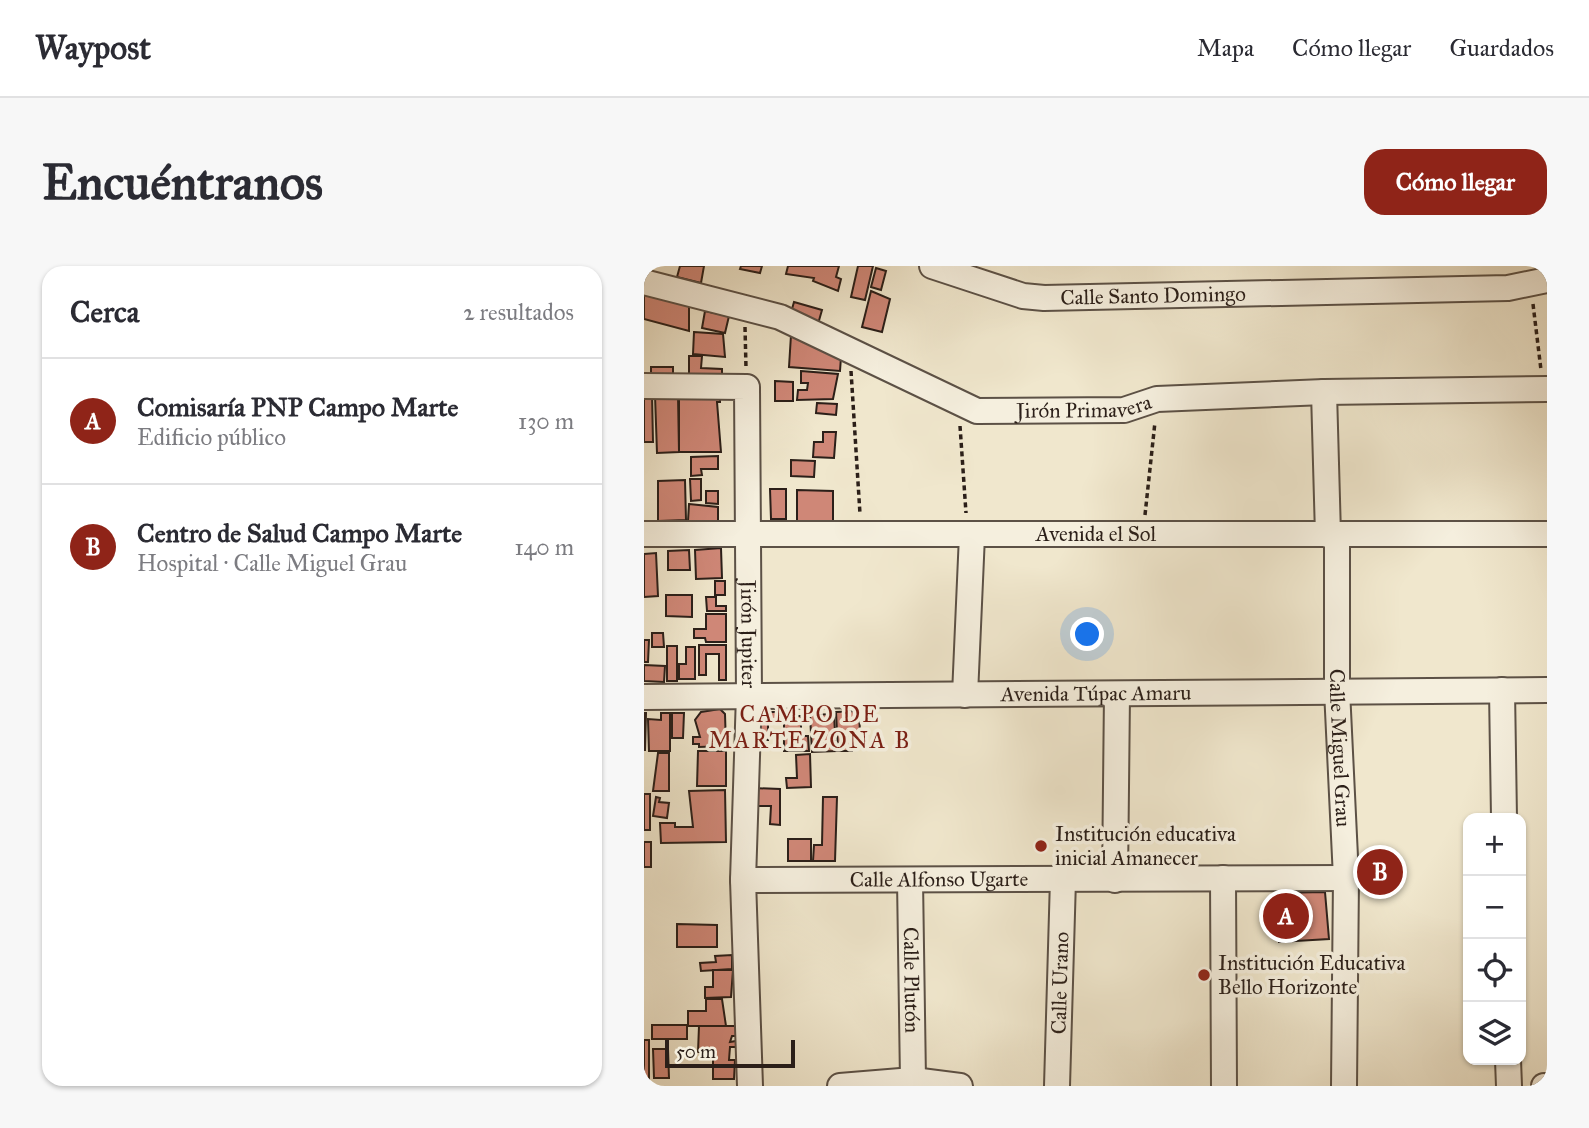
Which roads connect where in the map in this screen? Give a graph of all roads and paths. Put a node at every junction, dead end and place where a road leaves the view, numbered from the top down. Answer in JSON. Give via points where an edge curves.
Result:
{"nodes":[{"id":1,"x":932,"y":266,"type":"edge"},
{"id":2,"x":1538,"y":277,"type":"edge"},
{"id":3,"x":644,"y":282,"type":"edge"},
{"id":4,"x":744,"y":308,"type":"junction"},
{"id":5,"x":850,"y":348,"type":"junction"},
{"id":6,"x":644,"y":386,"type":"edge"},
{"id":7,"x":747,"y":387,"type":"junction"},
{"id":8,"x":1545,"y":389,"type":"edge"},
{"id":9,"x":1324,"y":392,"type":"junction"},
{"id":10,"x":1157,"y":399,"type":"junction"},
{"id":11,"x":959,"y":403,"type":"junction"},
{"id":12,"x":969,"y":529,"type":"junction"},
{"id":13,"x":861,"y":533,"type":"junction"},
{"id":14,"x":644,"y":534,"type":"edge"},
{"id":15,"x":747,"y":534,"type":"junction"},
{"id":16,"x":1547,"y":534,"type":"edge"},
{"id":17,"x":1143,"y":535,"type":"junction"},
{"id":18,"x":1332,"y":535,"type":"junction"},
{"id":19,"x":1337,"y":690,"type":"junction"},
{"id":20,"x":1502,"y":690,"type":"junction"},
{"id":21,"x":1547,"y":690,"type":"edge"},
{"id":22,"x":1117,"y":694,"type":"junction"},
{"id":23,"x":749,"y":695,"type":"junction"},
{"id":24,"x":965,"y":695,"type":"junction"},
{"id":25,"x":644,"y":697,"type":"edge"},
{"id":26,"x":1504,"y":813,"type":"edge"},
{"id":27,"x":1223,"y":878,"type":"junction"},
{"id":28,"x":1346,"y":878,"type":"junction"},
{"id":29,"x":1063,"y":879,"type":"junction"},
{"id":30,"x":743,"y":880,"type":"junction"},
{"id":31,"x":910,"y":880,"type":"junction"},
{"id":32,"x":1115,"y":880,"type":"junction"},
{"id":33,"x":1508,"y":1065,"type":"edge"},
{"id":34,"x":913,"y":1080,"type":"junction"},
{"id":35,"x":750,"y":1086,"type":"edge"},
{"id":36,"x":840,"y":1086,"type":"edge"},
{"id":37,"x":960,"y":1086,"type":"edge"},
{"id":38,"x":1057,"y":1086,"type":"edge"},
{"id":39,"x":1224,"y":1086,"type":"edge"},
{"id":40,"x":1344,"y":1086,"type":"edge"},
{"id":41,"x":1509,"y":1086,"type":"edge"}],
"edges":[{"from":1,"to":2,"type":"street","name":"Calle Santo Domingo","via":[[1044,299],[1508,288]]},
{"from":2,"to":8,"type":"path"},
{"from":3,"to":4,"type":"street","name":"Jirón Primavera"},
{"from":4,"to":5,"type":"street","name":"Jirón Primavera","via":[[780,317]]},
{"from":4,"to":7,"type":"path"},
{"from":5,"to":11,"type":"street","name":"Jirón Primavera"},
{"from":5,"to":13,"type":"path"},
{"from":6,"to":7,"type":"street"},
{"from":7,"to":15,"type":"street","name":"Jirón Jupiter"},
{"from":8,"to":9,"type":"street","name":"Jirón Primavera"},
{"from":9,"to":10,"type":"street","name":"Jirón Primavera"},
{"from":9,"to":18,"type":"street","name":"Calle Miguel Grau"},
{"from":10,"to":11,"type":"street","name":"Jirón Primavera","via":[[1124,410],[976,411]]},
{"from":10,"to":17,"type":"path"},
{"from":11,"to":12,"type":"path"},
{"from":12,"to":13,"type":"street","name":"Avenida el Sol"},
{"from":12,"to":17,"type":"street","name":"Avenida el Sol"},
{"from":12,"to":24,"type":"street"},
{"from":13,"to":15,"type":"street","name":"Avenida el Sol"},
{"from":14,"to":15,"type":"street","name":"Avenida el Sol"},
{"from":15,"to":23,"type":"street","name":"Jirón Jupiter"},
{"from":16,"to":18,"type":"street","name":"Avenida el Sol"},
{"from":17,"to":18,"type":"street","name":"Avenida el Sol"},
{"from":18,"to":19,"type":"street","name":"Calle Miguel Grau"},
{"from":19,"to":20,"type":"street","name":"Avenida Túpac Amaru"},
{"from":19,"to":22,"type":"street","name":"Avenida Túpac Amaru"},
{"from":19,"to":28,"type":"street","name":"Calle Miguel Grau"},
{"from":20,"to":21,"type":"street","name":"Avenida Túpac Amaru"},
{"from":20,"to":26,"type":"street"},
{"from":22,"to":24,"type":"street","name":"Avenida Túpac Amaru"},
{"from":22,"to":32,"type":"street"},
{"from":23,"to":24,"type":"street","name":"Avenida Túpac Amaru"},
{"from":23,"to":25,"type":"street","name":"Avenida Túpac Amaru"},
{"from":23,"to":30,"type":"street","name":"Jirón Jupiter"},
{"from":27,"to":28,"type":"street","name":"Calle Alfonso Ugarte"},
{"from":27,"to":32,"type":"street","name":"Calle Alfonso Ugarte"},
{"from":27,"to":39,"type":"street"},
{"from":28,"to":40,"type":"street","name":"Calle Miguel Grau"},
{"from":29,"to":31,"type":"street","name":"Calle Alfonso Ugarte"},
{"from":29,"to":32,"type":"street","name":"Calle Alfonso Ugarte"},
{"from":29,"to":38,"type":"street","name":"Calle Urano"},
{"from":30,"to":31,"type":"street","name":"Calle Alfonso Ugarte"},
{"from":30,"to":35,"type":"street","name":"Jirón Jupiter"},
{"from":31,"to":34,"type":"street","name":"Calle Plutón"},
{"from":33,"to":41,"type":"street"},
{"from":34,"to":36,"type":"street"},
{"from":34,"to":37,"type":"street"}]}
